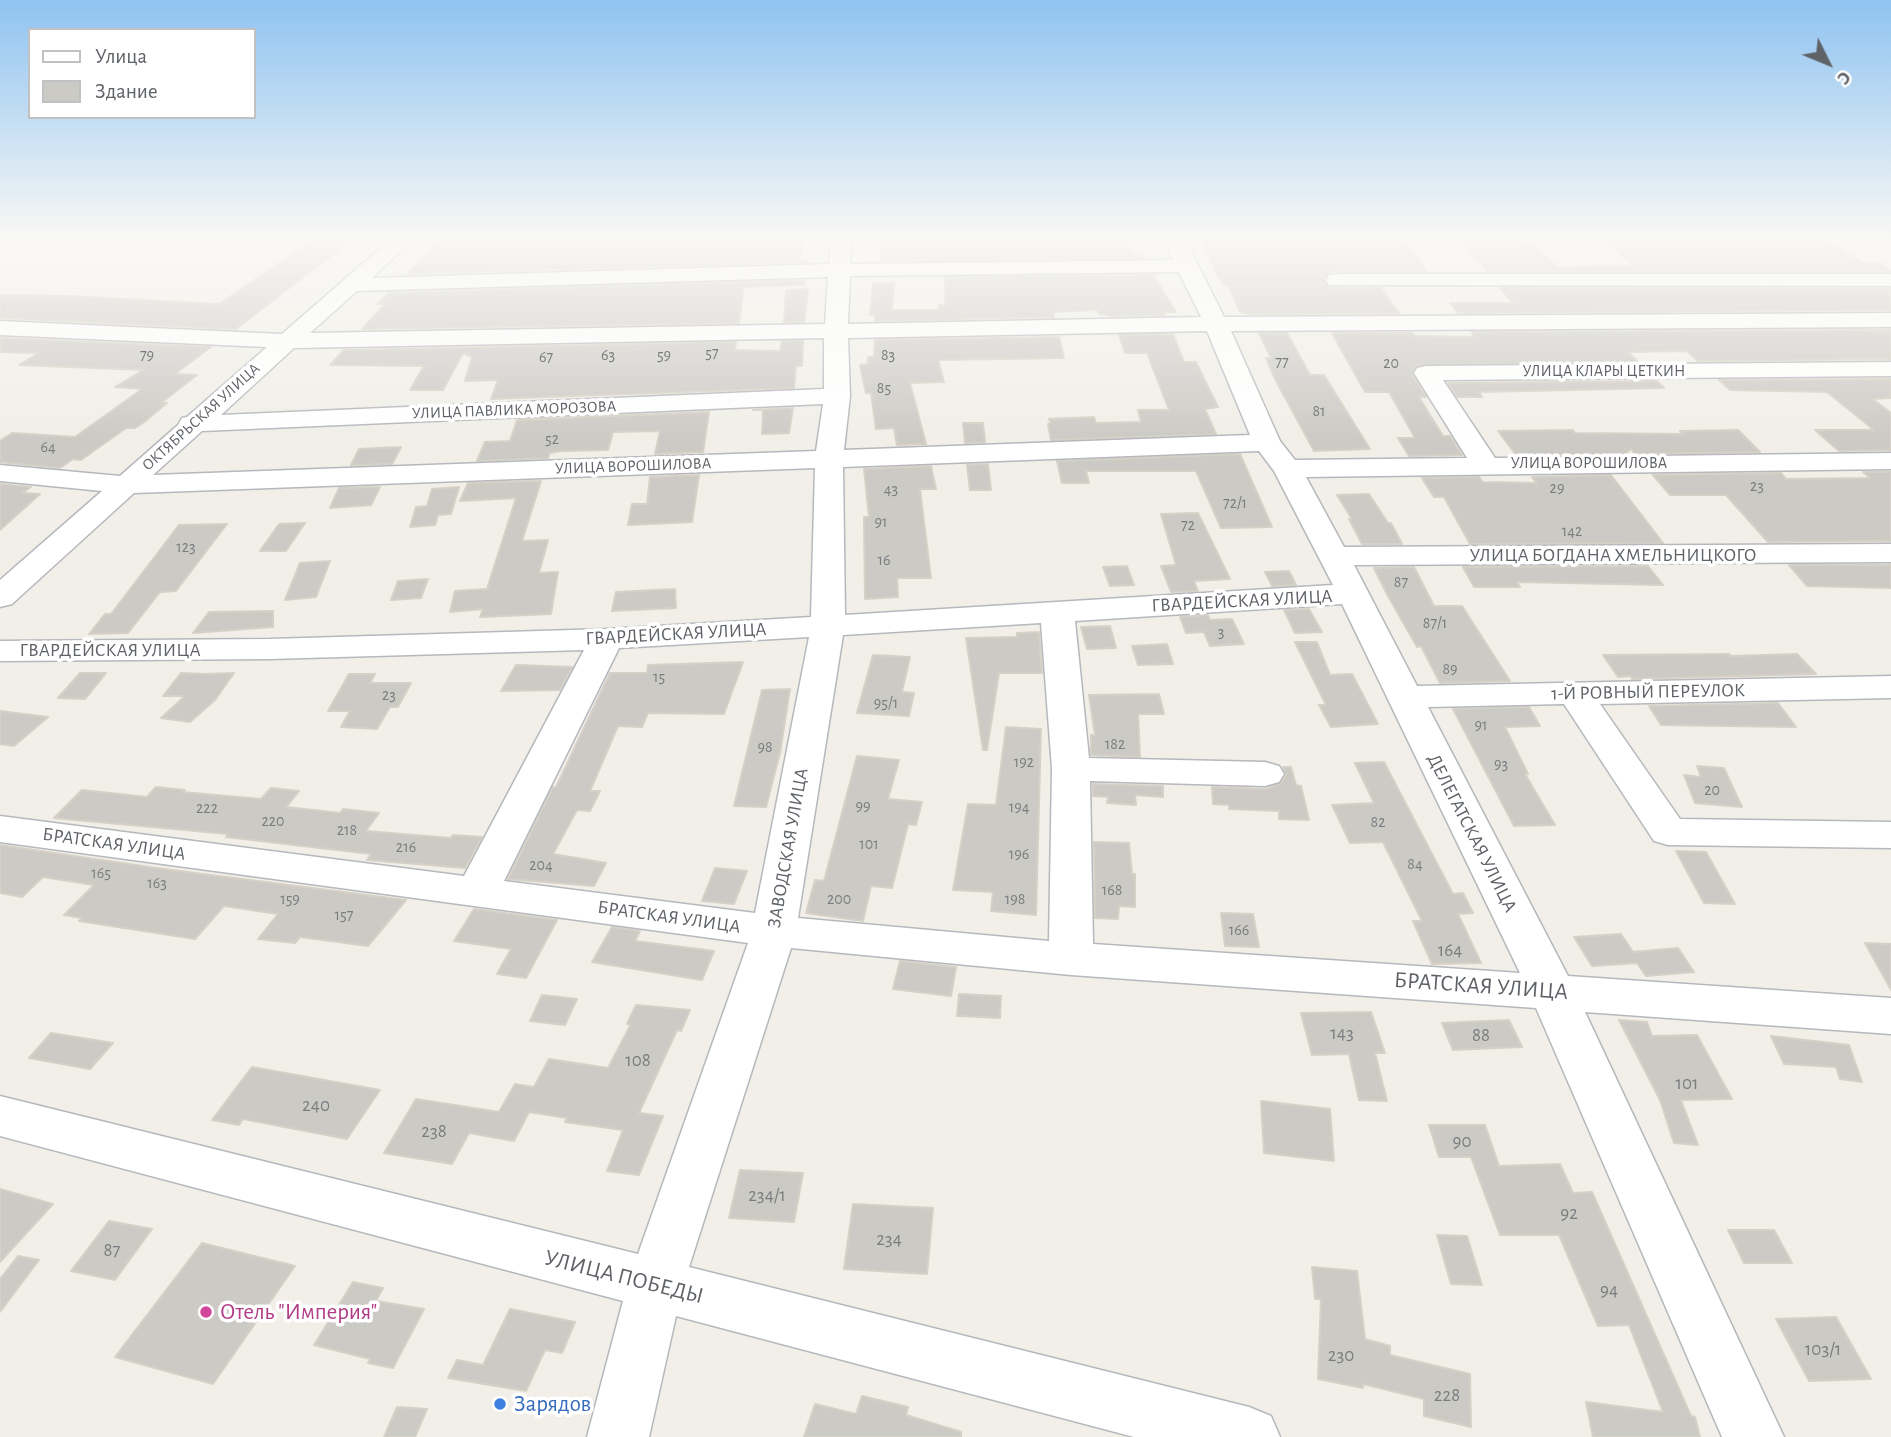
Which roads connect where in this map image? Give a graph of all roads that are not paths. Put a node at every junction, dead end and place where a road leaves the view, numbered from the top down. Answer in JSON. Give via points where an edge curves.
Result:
{"nodes":[{"id":1,"x":326,"y":306,"type":"edge"},
{"id":2,"x":838,"y":306,"type":"edge"},
{"id":3,"x":1207,"y":306,"type":"edge"},
{"id":4,"x":1409,"y":306,"type":"edge"},
{"id":5,"x":1891,"y":320,"type":"edge"},
{"id":6,"x":1422,"y":323,"type":"junction"},
{"id":7,"x":1216,"y":324,"type":"junction"},
{"id":8,"x":0,"y":328,"type":"edge"},
{"id":9,"x":836,"y":330,"type":"junction"},
{"id":10,"x":285,"y":341,"type":"junction"},
{"id":11,"x":1891,"y":369,"type":"edge"},
{"id":12,"x":837,"y":396,"type":"junction"},
{"id":13,"x":191,"y":424,"type":"junction"},
{"id":14,"x":1277,"y":456,"type":"junction"},
{"id":15,"x":829,"y":458,"type":"junction"},
{"id":16,"x":1891,"y":461,"type":"edge"},
{"id":17,"x":1485,"y":464,"type":"junction"},
{"id":18,"x":0,"y":474,"type":"edge"},
{"id":19,"x":128,"y":485,"type":"junction"},
{"id":20,"x":1891,"y":554,"type":"edge"},
{"id":21,"x":1334,"y":556,"type":"junction"},
{"id":22,"x":1352,"y":594,"type":"junction"},
{"id":23,"x":0,"y":597,"type":"edge"},
{"id":24,"x":1057,"y":611,"type":"junction"},
{"id":25,"x":828,"y":625,"type":"junction"},
{"id":26,"x":607,"y":639,"type":"junction"},
{"id":27,"x":0,"y":651,"type":"edge"},
{"id":28,"x":1891,"y":687,"type":"edge"},
{"id":29,"x":1575,"y":694,"type":"junction"},
{"id":30,"x":1404,"y":698,"type":"junction"},
{"id":31,"x":1071,"y":769,"type":"junction"},
{"id":32,"x":1265,"y":774,"type":"dead end"},
{"id":33,"x":0,"y":829,"type":"edge"},
{"id":34,"x":1891,"y":835,"type":"edge"},
{"id":35,"x":477,"y":892,"type":"junction"},
{"id":36,"x":774,"y":931,"type":"junction"},
{"id":37,"x":1071,"y":959,"type":"junction"},
{"id":38,"x":1552,"y":991,"type":"junction"},
{"id":39,"x":1891,"y":1016,"type":"edge"},
{"id":40,"x":0,"y":1116,"type":"edge"},
{"id":41,"x":655,"y":1285,"type":"junction"},
{"id":42,"x":618,"y":1437,"type":"edge"},
{"id":43,"x":1248,"y":1437,"type":"edge"},
{"id":44,"x":1753,"y":1437,"type":"edge"}],
"edges":[{"from":1,"to":10,"type":"street","name":"ОКТЯБРЬСКАЯ УЛИЦА"},
{"from":2,"to":9,"type":"street","name":"ЗАВОДСКАЯ УЛИЦА"},
{"from":3,"to":7,"type":"street","name":"ДЕЛЕГАТСКАЯ УЛИЦА"},
{"from":4,"to":6,"type":"street"},
{"from":5,"to":6,"type":"street"},
{"from":6,"to":7,"type":"street"},
{"from":7,"to":9,"type":"street"},
{"from":7,"to":14,"type":"street","name":"ДЕЛЕГАТСКАЯ УЛИЦА"},
{"from":8,"to":10,"type":"street"},
{"from":9,"to":10,"type":"street"},
{"from":9,"to":12,"type":"street","name":"ЗАВОДСКАЯ УЛИЦА"},
{"from":10,"to":13,"type":"street","name":"ОКТЯБРЬСКАЯ УЛИЦА"},
{"from":11,"to":17,"type":"street","name":"УЛИЦА КЛАРЫ ЦЕТКИН","via":[[1426,373]]},
{"from":12,"to":13,"type":"street","name":"УЛИЦА ПАВЛИКА МОРОЗОВА"},
{"from":12,"to":15,"type":"street","name":"ЗАВОДСКАЯ УЛИЦА"},
{"from":13,"to":19,"type":"street","name":"ОКТЯБРЬСКАЯ УЛИЦА"},
{"from":14,"to":15,"type":"street","name":"УЛИЦА ВОРОШИЛОВА"},
{"from":14,"to":17,"type":"street","name":"УЛИЦА ВОРОШИЛОВА"},
{"from":14,"to":21,"type":"street","name":"ДЕЛЕГАТСКАЯ УЛИЦА"},
{"from":15,"to":19,"type":"street","name":"УЛИЦА ВОРОШИЛОВА"},
{"from":15,"to":25,"type":"street","name":"ЗАВОДСКАЯ УЛИЦА"},
{"from":16,"to":17,"type":"street","name":"УЛИЦА ВОРОШИЛОВА"},
{"from":18,"to":19,"type":"street","name":"УЛИЦА ВОРОШИЛОВА"},
{"from":19,"to":23,"type":"street","name":"ОКТЯБРЬСКАЯ УЛИЦА"},
{"from":20,"to":21,"type":"street","name":"УЛИЦА БОГДАНА ХМЕЛЬНИЦКОГО"},
{"from":21,"to":22,"type":"street","name":"ДЕЛЕГАТСКАЯ УЛИЦА"},
{"from":22,"to":24,"type":"street","name":"ГВАРДЕЙСКАЯ УЛИЦА"},
{"from":22,"to":30,"type":"street","name":"ДЕЛЕГАТСКАЯ УЛИЦА"},
{"from":24,"to":25,"type":"street","name":"ГВАРДЕЙСКАЯ УЛИЦА"},
{"from":24,"to":31,"type":"street"},
{"from":25,"to":26,"type":"street","name":"ГВАРДЕЙСКАЯ УЛИЦА"},
{"from":25,"to":36,"type":"street","name":"ЗАВОДСКАЯ УЛИЦА"},
{"from":26,"to":27,"type":"street","name":"ГВАРДЕЙСКАЯ УЛИЦА"},
{"from":26,"to":35,"type":"street"},
{"from":28,"to":29,"type":"street","name":"1-Й РОВНЫЙ ПЕРЕУЛОК"},
{"from":29,"to":30,"type":"street","name":"1-Й РОВНЫЙ ПЕРЕУЛОК"},
{"from":29,"to":34,"type":"street","via":[[1668,832]]},
{"from":30,"to":38,"type":"street","name":"ДЕЛЕГАТСКАЯ УЛИЦА"},
{"from":31,"to":32,"type":"street"},
{"from":31,"to":37,"type":"street"},
{"from":33,"to":35,"type":"street","name":"БРАТСКАЯ УЛИЦА"},
{"from":35,"to":36,"type":"street","name":"БРАТСКАЯ УЛИЦА"},
{"from":36,"to":37,"type":"street","name":"БРАТСКАЯ УЛИЦА"},
{"from":36,"to":41,"type":"street","name":"ЗАВОДСКАЯ УЛИЦА"},
{"from":37,"to":38,"type":"street","name":"БРАТСКАЯ УЛИЦА"},
{"from":38,"to":39,"type":"street","name":"БРАТСКАЯ УЛИЦА"},
{"from":38,"to":44,"type":"street","name":"ДЕЛЕГАТСКАЯ УЛИЦА"},
{"from":40,"to":41,"type":"street","name":"УЛИЦА ПОБЕДЫ"},
{"from":41,"to":42,"type":"street","name":"ЗАВОДСКАЯ УЛИЦА"},
{"from":41,"to":43,"type":"street","name":"УЛИЦА ПОБЕДЫ"}]}
